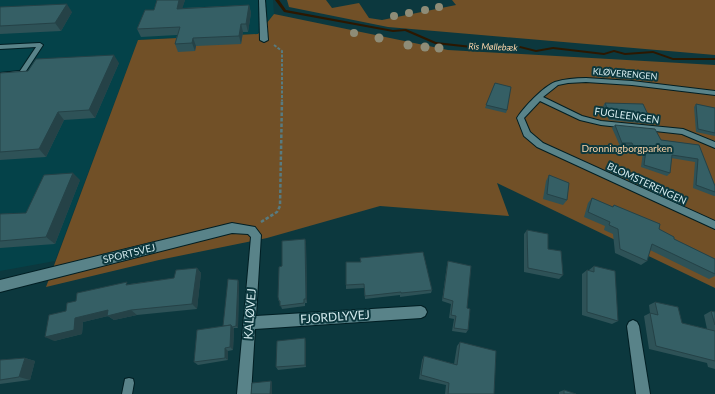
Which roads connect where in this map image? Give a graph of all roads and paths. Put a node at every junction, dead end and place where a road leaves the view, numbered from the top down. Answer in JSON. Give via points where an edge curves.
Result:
{"nodes":[{"id":1,"x":262,"y":0,"type":"edge"},
{"id":2,"x":264,"y":40,"type":"joint"},
{"id":3,"x":0,"y":47,"type":"edge"},
{"id":4,"x":0,"y":74,"type":"edge"},
{"id":5,"x":715,"y":93,"type":"edge"},
{"id":6,"x":539,"y":98,"type":"junction"},
{"id":7,"x":715,"y":145,"type":"edge"},
{"id":8,"x":715,"y":225,"type":"edge"},
{"id":9,"x":256,"y":235,"type":"junction"},
{"id":10,"x":0,"y":286,"type":"edge"},
{"id":11,"x":421,"y":312,"type":"dead end"},
{"id":12,"x":250,"y":323,"type":"junction"},
{"id":13,"x":633,"y":326,"type":"dead end"},
{"id":14,"x":129,"y":383,"type":"dead end"},
{"id":15,"x":127,"y":394,"type":"edge"},
{"id":16,"x":244,"y":394,"type":"edge"},
{"id":17,"x":643,"y":394,"type":"edge"}],
"edges":[{"from":1,"to":2,"type":"street"},
{"from":2,"to":9,"type":"path","via":[[282,51],[283,58],[280,210],[262,220]]},
{"from":3,"to":4,"type":"lane","via":[[40,45],[22,73]]},
{"from":5,"to":6,"type":"lane","name":"KLØVERENGEN","via":[[600,80],[574,80],[557,83]]},
{"from":6,"to":7,"type":"lane","name":"FUGLEENGEN","via":[[580,118],[601,123],[683,132]]},
{"from":6,"to":8,"type":"lane","name":"BLOMSTERENGEN","via":[[520,118],[527,134],[540,145]]},
{"from":9,"to":10,"type":"street","name":"SPORTSVEJ","via":[[252,230],[232,228]]},
{"from":9,"to":12,"type":"street","name":"KALØVEJ"},
{"from":11,"to":12,"type":"street","name":"FJORDLYVEJ"},
{"from":12,"to":16,"type":"street","name":"KALØVEJ"},
{"from":13,"to":17,"type":"street"},
{"from":14,"to":15,"type":"lane"}]}
